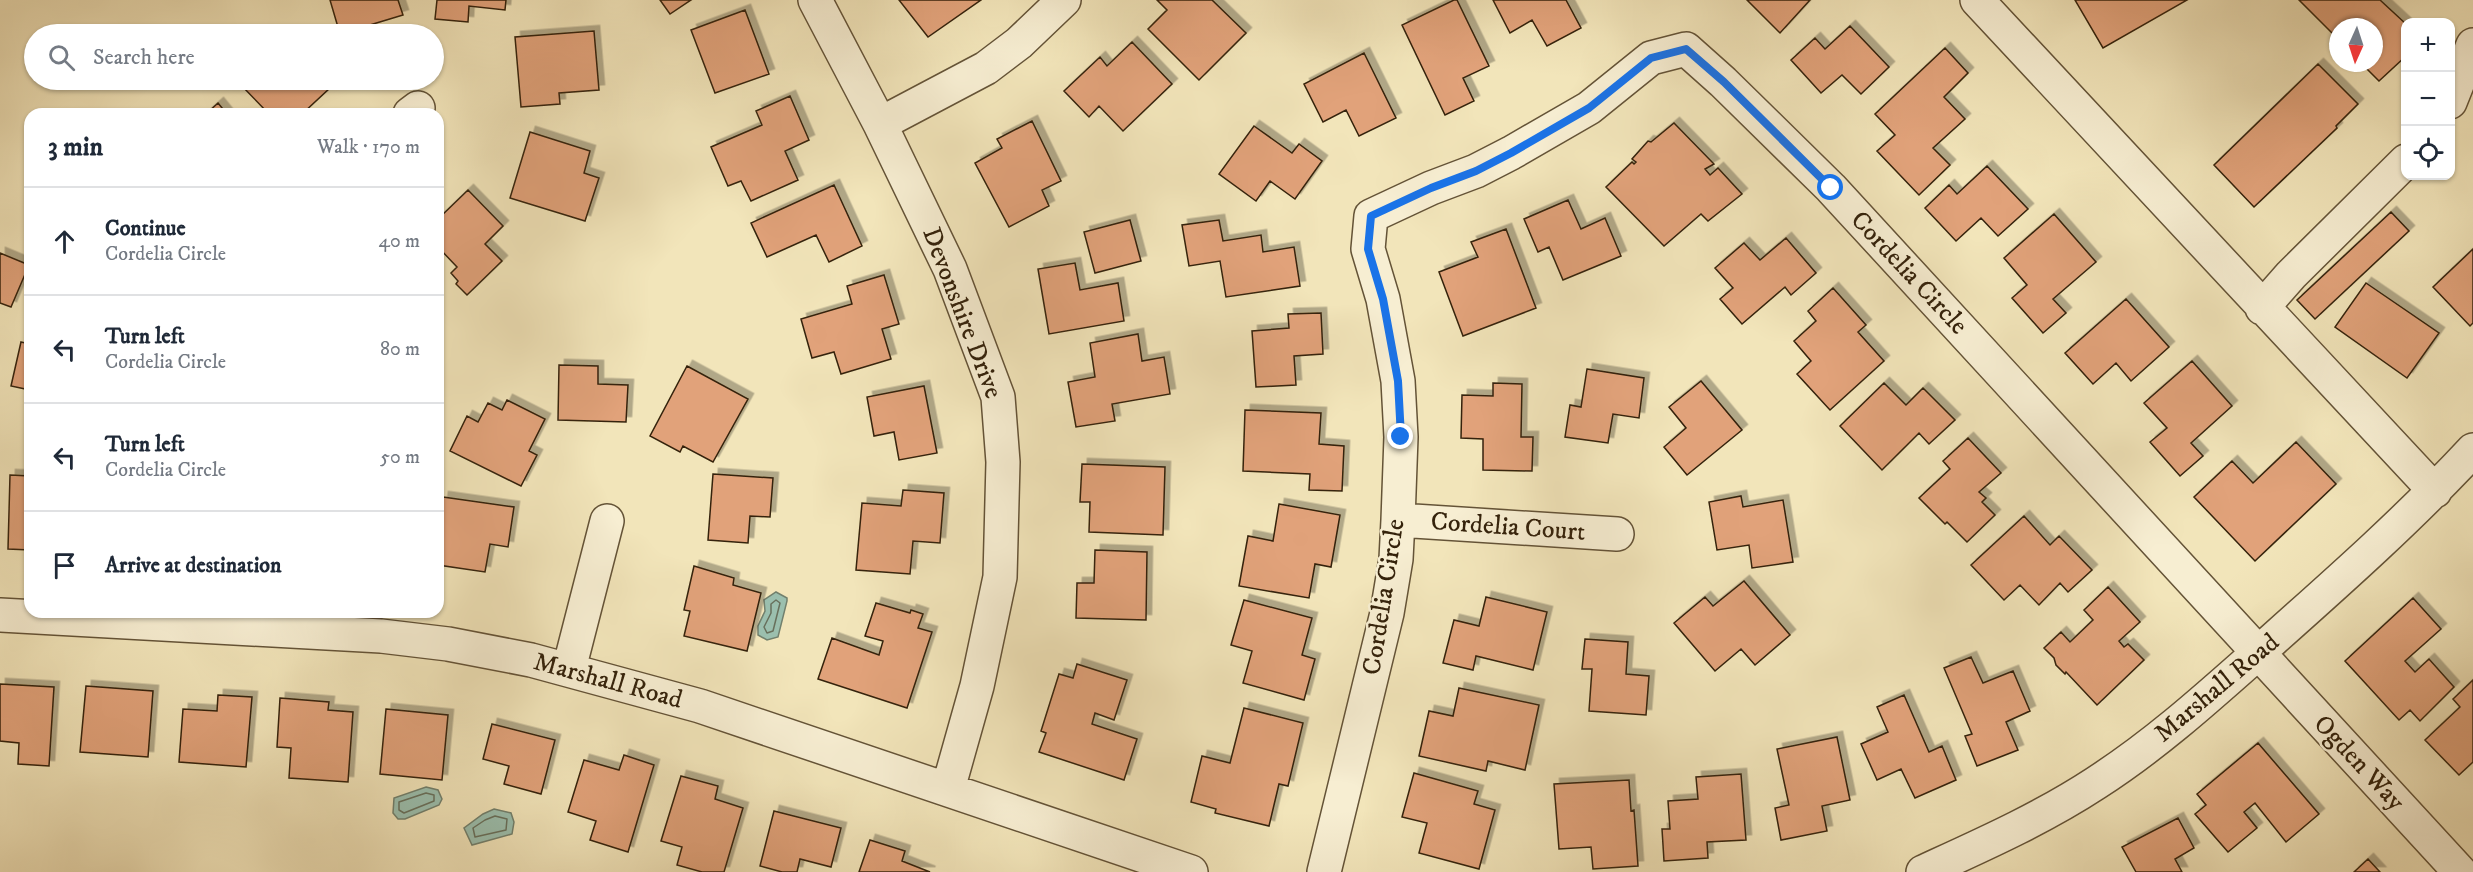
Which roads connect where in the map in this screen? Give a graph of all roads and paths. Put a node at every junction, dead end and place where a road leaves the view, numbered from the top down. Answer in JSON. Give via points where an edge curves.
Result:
{"nodes":[{"id":1,"x":815,"y":0,"type":"edge"},
{"id":2,"x":1064,"y":0,"type":"edge"},
{"id":3,"x":1977,"y":0,"type":"edge"},
{"id":4,"x":2473,"y":45,"type":"edge"},
{"id":5,"x":2455,"y":92,"type":"edge"},
{"id":6,"x":880,"y":124,"type":"junction"},
{"id":7,"x":2401,"y":166,"type":"edge"},
{"id":8,"x":2262,"y":308,"type":"junction"},
{"id":9,"x":2473,"y":450,"type":"edge"},
{"id":10,"x":2435,"y":491,"type":"junction"},
{"id":11,"x":1398,"y":520,"type":"junction"},
{"id":12,"x":607,"y":521,"type":"dead end"},
{"id":13,"x":1617,"y":534,"type":"dead end"},
{"id":14,"x":0,"y":615,"type":"edge"},
{"id":15,"x":24,"y":615,"type":"edge"},
{"id":16,"x":140,"y":618,"type":"edge"},
{"id":17,"x":2257,"y":654,"type":"junction"},
{"id":18,"x":569,"y":669,"type":"junction"},
{"id":19,"x":948,"y":789,"type":"junction"},
{"id":20,"x":1191,"y":872,"type":"edge"},
{"id":21,"x":1324,"y":872,"type":"edge"},
{"id":22,"x":1923,"y":872,"type":"edge"},
{"id":23,"x":2460,"y":872,"type":"edge"}],
"edges":[{"from":1,"to":6,"type":"street","name":"Devonshire Drive"},
{"from":2,"to":6,"type":"street","via":[[986,68]]},
{"from":3,"to":8,"type":"street"},
{"from":4,"to":5,"type":"street"},
{"from":6,"to":19,"type":"street","name":"Devonshire Drive","via":[[950,269],[998,397],[1003,462],[1000,577],[977,686]]},
{"from":7,"to":8,"type":"street"},
{"from":8,"to":10,"type":"street"},
{"from":9,"to":10,"type":"street","name":"Marshall Road"},
{"from":10,"to":17,"type":"street","name":"Marshall Road"},
{"from":11,"to":13,"type":"street","name":"Cordelia Court"},
{"from":11,"to":17,"type":"street","name":"Cordelia Circle","via":[[1398,381],[1383,299],[1368,249],[1371,216],[1511,153],[1589,108],[1651,58],[1686,49],[1831,188]]},
{"from":11,"to":21,"type":"street","name":"Cordelia Circle","via":[[1387,613]]},
{"from":12,"to":18,"type":"street"},
{"from":14,"to":15,"type":"street","name":"Marshall Road"},
{"from":16,"to":18,"type":"street","name":"Marshall Road","via":[[381,636],[459,646]]},
{"from":17,"to":22,"type":"street","name":"Marshall Road","via":[[2184,719],[2095,783],[2017,828]]},
{"from":17,"to":23,"type":"street","name":"Ogden Way"},
{"from":18,"to":19,"type":"street","name":"Marshall Road","via":[[700,706]]},
{"from":19,"to":20,"type":"street","name":"Marshall Road"}]}
